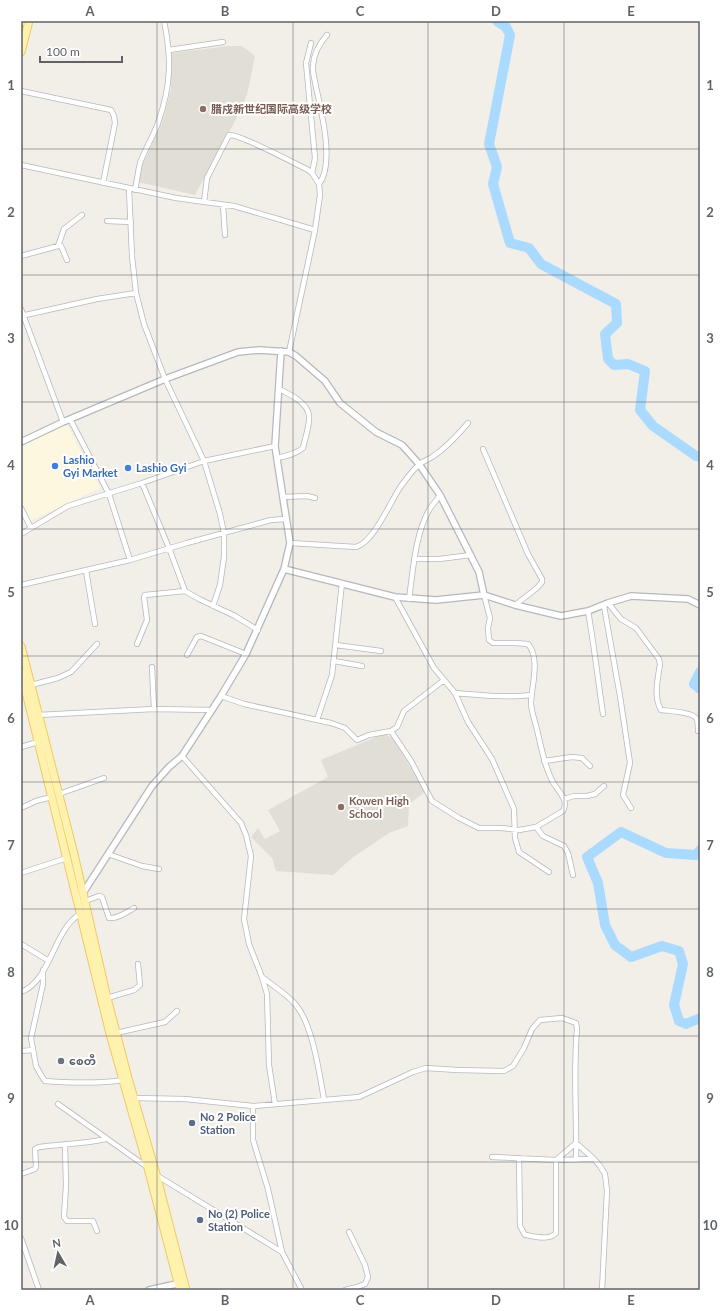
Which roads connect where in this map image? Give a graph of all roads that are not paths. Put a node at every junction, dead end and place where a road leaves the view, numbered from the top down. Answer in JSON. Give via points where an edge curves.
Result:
{"nodes":[{"id":1,"x":29,"y":21,"type":"edge"},
{"id":2,"x":164,"y":21,"type":"edge"},
{"id":3,"x":327,"y":35,"type":"dead end"},
{"id":4,"x":223,"y":42,"type":"dead end"},
{"id":5,"x":312,"y":44,"type":"dead end"},
{"id":6,"x":169,"y":50,"type":"junction"},
{"id":7,"x":21,"y":52,"type":"edge"},
{"id":8,"x":21,"y":91,"type":"edge"},
{"id":9,"x":21,"y":165,"type":"edge"},
{"id":10,"x":312,"y":173,"type":"junction"},
{"id":11,"x":103,"y":183,"type":"junction"},
{"id":12,"x":319,"y":184,"type":"junction"},
{"id":13,"x":129,"y":189,"type":"junction"},
{"id":14,"x":135,"y":190,"type":"junction"},
{"id":15,"x":204,"y":202,"type":"junction"},
{"id":16,"x":223,"y":205,"type":"junction"},
{"id":17,"x":82,"y":215,"type":"dead end"},
{"id":18,"x":107,"y":221,"type":"dead end"},
{"id":19,"x":131,"y":222,"type":"junction"},
{"id":20,"x":315,"y":230,"type":"junction"},
{"id":21,"x":225,"y":235,"type":"dead end"},
{"id":22,"x":58,"y":246,"type":"junction"},
{"id":23,"x":21,"y":256,"type":"edge"},
{"id":24,"x":67,"y":260,"type":"dead end"},
{"id":25,"x":136,"y":293,"type":"junction"},
{"id":26,"x":21,"y":309,"type":"edge"},
{"id":27,"x":22,"y":316,"type":"edge"},
{"id":28,"x":280,"y":351,"type":"junction"},
{"id":29,"x":290,"y":352,"type":"junction"},
{"id":30,"x":165,"y":379,"type":"junction"},
{"id":31,"x":279,"y":389,"type":"junction"},
{"id":32,"x":70,"y":419,"type":"junction"},
{"id":33,"x":63,"y":422,"type":"junction"},
{"id":34,"x":468,"y":423,"type":"dead end"},
{"id":35,"x":21,"y":442,"type":"edge"},
{"id":36,"x":275,"y":446,"type":"junction"},
{"id":37,"x":483,"y":449,"type":"dead end"},
{"id":38,"x":277,"y":458,"type":"junction"},
{"id":39,"x":204,"y":461,"type":"junction"},
{"id":40,"x":419,"y":464,"type":"junction"},
{"id":41,"x":142,"y":483,"type":"junction"},
{"id":42,"x":109,"y":494,"type":"junction"},
{"id":43,"x":440,"y":495,"type":"junction"},
{"id":44,"x":283,"y":497,"type":"junction"},
{"id":45,"x":315,"y":498,"type":"dead end"},
{"id":46,"x":21,"y":508,"type":"edge"},
{"id":47,"x":286,"y":519,"type":"junction"},
{"id":48,"x":31,"y":528,"type":"junction"},
{"id":49,"x":224,"y":533,"type":"junction"},
{"id":50,"x":21,"y":534,"type":"edge"},
{"id":51,"x":290,"y":543,"type":"junction"},
{"id":52,"x":169,"y":548,"type":"junction"},
{"id":53,"x":470,"y":555,"type":"junction"},
{"id":54,"x":414,"y":559,"type":"junction"},
{"id":55,"x":130,"y":560,"type":"junction"},
{"id":56,"x":284,"y":569,"type":"junction"},
{"id":57,"x":86,"y":571,"type":"junction"},
{"id":58,"x":342,"y":583,"type":"junction"},
{"id":59,"x":21,"y":585,"type":"edge"},
{"id":60,"x":185,"y":591,"type":"junction"},
{"id":61,"x":484,"y":595,"type":"junction"},
{"id":62,"x":395,"y":597,"type":"junction"},
{"id":63,"x":409,"y":599,"type":"junction"},
{"id":64,"x":606,"y":604,"type":"junction"},
{"id":65,"x":516,"y":605,"type":"junction"},
{"id":66,"x":700,"y":605,"type":"edge"},
{"id":67,"x":213,"y":606,"type":"junction"},
{"id":68,"x":588,"y":611,"type":"junction"},
{"id":69,"x":95,"y":624,"type":"dead end"},
{"id":70,"x":258,"y":630,"type":"junction"},
{"id":71,"x":97,"y":644,"type":"dead end"},
{"id":72,"x":138,"y":644,"type":"dead end"},
{"id":73,"x":336,"y":645,"type":"junction"},
{"id":74,"x":21,"y":646,"type":"edge"},
{"id":75,"x":381,"y":651,"type":"dead end"},
{"id":76,"x":246,"y":654,"type":"junction"},
{"id":77,"x":187,"y":655,"type":"dead end"},
{"id":78,"x":334,"y":662,"type":"junction"},
{"id":79,"x":362,"y":666,"type":"dead end"},
{"id":80,"x":152,"y":667,"type":"dead end"},
{"id":81,"x":21,"y":672,"type":"edge"},
{"id":82,"x":444,"y":680,"type":"junction"},
{"id":83,"x":25,"y":684,"type":"edge"},
{"id":84,"x":455,"y":693,"type":"junction"},
{"id":85,"x":531,"y":695,"type":"junction"},
{"id":86,"x":221,"y":696,"type":"junction"},
{"id":87,"x":154,"y":709,"type":"junction"},
{"id":88,"x":211,"y":710,"type":"junction"},
{"id":89,"x":603,"y":714,"type":"dead end"},
{"id":90,"x":38,"y":715,"type":"junction"},
{"id":91,"x":317,"y":720,"type":"junction"},
{"id":92,"x":391,"y":731,"type":"junction"},
{"id":93,"x":698,"y":731,"type":"dead end"},
{"id":94,"x":38,"y":742,"type":"junction"},
{"id":95,"x":21,"y":747,"type":"edge"},
{"id":96,"x":182,"y":756,"type":"junction"},
{"id":97,"x":544,"y":761,"type":"junction"},
{"id":98,"x":590,"y":766,"type":"dead end"},
{"id":99,"x":104,"y":778,"type":"dead end"},
{"id":100,"x":604,"y":786,"type":"dead end"},
{"id":101,"x":55,"y":796,"type":"junction"},
{"id":102,"x":564,"y":799,"type":"junction"},
{"id":103,"x":21,"y":808,"type":"edge"},
{"id":104,"x":631,"y":808,"type":"dead end"},
{"id":105,"x":536,"y":827,"type":"junction"},
{"id":106,"x":516,"y":829,"type":"junction"},
{"id":107,"x":108,"y":854,"type":"junction"},
{"id":108,"x":66,"y":858,"type":"junction"},
{"id":109,"x":159,"y":869,"type":"dead end"},
{"id":110,"x":549,"y":872,"type":"dead end"},
{"id":111,"x":21,"y":873,"type":"edge"},
{"id":112,"x":573,"y":875,"type":"dead end"},
{"id":113,"x":83,"y":893,"type":"junction"},
{"id":114,"x":85,"y":901,"type":"junction"},
{"id":115,"x":134,"y":908,"type":"dead end"},
{"id":116,"x":80,"y":914,"type":"junction"},
{"id":117,"x":21,"y":944,"type":"edge"},
{"id":118,"x":49,"y":961,"type":"junction"},
{"id":119,"x":138,"y":964,"type":"dead end"},
{"id":120,"x":43,"y":970,"type":"junction"},
{"id":121,"x":262,"y":977,"type":"junction"},
{"id":122,"x":21,"y":992,"type":"edge"},
{"id":123,"x":107,"y":998,"type":"junction"},
{"id":124,"x":177,"y":1011,"type":"dead end"},
{"id":125,"x":116,"y":1033,"type":"junction"},
{"id":126,"x":33,"y":1050,"type":"junction"},
{"id":127,"x":21,"y":1051,"type":"edge"},
{"id":128,"x":123,"y":1080,"type":"junction"},
{"id":129,"x":133,"y":1098,"type":"junction"},
{"id":130,"x":324,"y":1099,"type":"junction"},
{"id":131,"x":58,"y":1104,"type":"dead end"},
{"id":132,"x":275,"y":1104,"type":"junction"},
{"id":133,"x":252,"y":1106,"type":"junction"},
{"id":134,"x":106,"y":1139,"type":"junction"},
{"id":135,"x":576,"y":1143,"type":"junction"},
{"id":136,"x":65,"y":1144,"type":"junction"},
{"id":137,"x":492,"y":1157,"type":"dead end"},
{"id":138,"x":519,"y":1158,"type":"junction"},
{"id":139,"x":594,"y":1159,"type":"junction"},
{"id":140,"x":556,"y":1160,"type":"junction"},
{"id":141,"x":576,"y":1160,"type":"junction"},
{"id":142,"x":148,"y":1168,"type":"junction"},
{"id":143,"x":21,"y":1174,"type":"edge"},
{"id":144,"x":156,"y":1174,"type":"junction"},
{"id":145,"x":97,"y":1231,"type":"dead end"},
{"id":146,"x":349,"y":1232,"type":"dead end"},
{"id":147,"x":21,"y":1238,"type":"edge"},
{"id":148,"x":23,"y":1247,"type":"edge"},
{"id":149,"x":282,"y":1252,"type":"junction"},
{"id":150,"x":182,"y":1287,"type":"edge"},
{"id":151,"x":39,"y":1290,"type":"edge"},
{"id":152,"x":149,"y":1290,"type":"edge"},
{"id":153,"x":302,"y":1290,"type":"edge"},
{"id":154,"x":345,"y":1290,"type":"edge"},
{"id":155,"x":602,"y":1290,"type":"edge"}],
"edges":[{"from":1,"to":7,"type":"main road"},
{"from":2,"to":6,"type":"street"},
{"from":3,"to":12,"type":"street","via":[[316,52],[312,66],[327,150],[326,169]]},
{"from":4,"to":6,"type":"street"},
{"from":5,"to":10,"type":"street","via":[[306,63],[315,158]]},
{"from":6,"to":14,"type":"street","via":[[168,86],[158,124],[140,163]]},
{"from":8,"to":11,"type":"street","via":[[111,110],[115,123]]},
{"from":9,"to":11,"type":"street"},
{"from":10,"to":12,"type":"street"},
{"from":10,"to":15,"type":"street","via":[[233,134],[229,135],[207,178]]},
{"from":11,"to":13,"type":"street"},
{"from":12,"to":20,"type":"street"},
{"from":13,"to":14,"type":"street"},
{"from":13,"to":19,"type":"street"},
{"from":14,"to":15,"type":"street"},
{"from":15,"to":16,"type":"street"},
{"from":16,"to":20,"type":"street"},
{"from":16,"to":21,"type":"street"},
{"from":17,"to":22,"type":"street","via":[[64,229]]},
{"from":18,"to":19,"type":"street"},
{"from":19,"to":25,"type":"street"},
{"from":20,"to":29,"type":"street"},
{"from":22,"to":23,"type":"street"},
{"from":22,"to":24,"type":"street","via":[[63,248]]},
{"from":25,"to":27,"type":"street"},
{"from":25,"to":30,"type":"street","via":[[144,324]]},
{"from":26,"to":27,"type":"street"},
{"from":27,"to":33,"type":"street"},
{"from":28,"to":29,"type":"street"},
{"from":28,"to":30,"type":"street","via":[[238,352]]},
{"from":28,"to":31,"type":"street"},
{"from":29,"to":40,"type":"street","via":[[326,381],[340,403],[376,432],[402,445]]},
{"from":30,"to":32,"type":"street"},
{"from":30,"to":39,"type":"street"},
{"from":31,"to":36,"type":"street"},
{"from":31,"to":38,"type":"street","via":[[297,399],[310,417],[304,448]]},
{"from":32,"to":33,"type":"street"},
{"from":32,"to":42,"type":"street"},
{"from":33,"to":35,"type":"street"},
{"from":34,"to":40,"type":"street","via":[[456,438]]},
{"from":36,"to":38,"type":"street"},
{"from":36,"to":39,"type":"street"},
{"from":37,"to":65,"type":"street","via":[[528,554],[542,579],[537,588]]},
{"from":38,"to":44,"type":"street"},
{"from":39,"to":41,"type":"street"},
{"from":39,"to":49,"type":"street"},
{"from":40,"to":43,"type":"street"},
{"from":40,"to":51,"type":"street","via":[[362,546],[356,548]]},
{"from":41,"to":42,"type":"street"},
{"from":41,"to":52,"type":"street"},
{"from":42,"to":48,"type":"street","via":[[68,506]]},
{"from":42,"to":55,"type":"street"},
{"from":43,"to":53,"type":"street"},
{"from":43,"to":54,"type":"street","via":[[422,527]]},
{"from":44,"to":45,"type":"street"},
{"from":44,"to":47,"type":"street"},
{"from":46,"to":48,"type":"street"},
{"from":47,"to":49,"type":"street","via":[[271,520]]},
{"from":47,"to":51,"type":"street"},
{"from":48,"to":50,"type":"street"},
{"from":49,"to":52,"type":"street"},
{"from":49,"to":67,"type":"street","via":[[220,585]]},
{"from":51,"to":56,"type":"street"},
{"from":52,"to":55,"type":"street"},
{"from":52,"to":60,"type":"street"},
{"from":53,"to":54,"type":"street"},
{"from":53,"to":61,"type":"street","via":[[479,572]]},
{"from":54,"to":63,"type":"street"},
{"from":55,"to":57,"type":"street"},
{"from":56,"to":58,"type":"street"},
{"from":56,"to":70,"type":"street"},
{"from":57,"to":59,"type":"street"},
{"from":57,"to":69,"type":"street"},
{"from":58,"to":62,"type":"street"},
{"from":58,"to":73,"type":"street"},
{"from":60,"to":67,"type":"street"},
{"from":60,"to":72,"type":"street","via":[[145,595],[147,620]]},
{"from":61,"to":63,"type":"street","via":[[436,600]]},
{"from":61,"to":65,"type":"street"},
{"from":61,"to":85,"type":"street","via":[[490,618],[489,640],[493,643],[528,644],[532,649],[534,687]]},
{"from":62,"to":63,"type":"street"},
{"from":62,"to":82,"type":"street","via":[[434,668]]},
{"from":64,"to":66,"type":"street","via":[[631,596],[642,596],[688,599]]},
{"from":64,"to":68,"type":"street"},
{"from":64,"to":93,"type":"street","via":[[621,619],[636,628],[659,659],[656,697],[661,710],[695,717]]},
{"from":64,"to":104,"type":"street","via":[[630,763],[623,795]]},
{"from":65,"to":68,"type":"street","via":[[560,616]]},
{"from":67,"to":70,"type":"street"},
{"from":68,"to":89,"type":"street"},
{"from":70,"to":76,"type":"street"},
{"from":71,"to":83,"type":"street","via":[[71,672],[58,678]]},
{"from":73,"to":75,"type":"street"},
{"from":73,"to":78,"type":"street"},
{"from":74,"to":83,"type":"main road"},
{"from":76,"to":77,"type":"street","via":[[201,636],[197,637]]},
{"from":76,"to":86,"type":"street"},
{"from":78,"to":79,"type":"street"},
{"from":78,"to":91,"type":"street"},
{"from":80,"to":87,"type":"street"},
{"from":81,"to":83,"type":"main road"},
{"from":82,"to":84,"type":"street"},
{"from":82,"to":92,"type":"street","via":[[404,711],[396,727]]},
{"from":83,"to":90,"type":"main road"},
{"from":83,"to":94,"type":"main road"},
{"from":84,"to":85,"type":"street"},
{"from":84,"to":106,"type":"street","via":[[468,722],[492,759],[514,809]]},
{"from":85,"to":97,"type":"street","via":[[531,706]]},
{"from":86,"to":88,"type":"street"},
{"from":86,"to":91,"type":"street","via":[[244,704]]},
{"from":87,"to":88,"type":"street"},
{"from":87,"to":90,"type":"street"},
{"from":88,"to":96,"type":"street"},
{"from":90,"to":101,"type":"main road"},
{"from":91,"to":92,"type":"street","via":[[345,728],[357,740]]},
{"from":92,"to":106,"type":"street","via":[[411,761],[432,802],[479,828]]},
{"from":94,"to":95,"type":"street"},
{"from":94,"to":101,"type":"main road"},
{"from":96,"to":107,"type":"street","via":[[152,786]]},
{"from":96,"to":121,"type":"street","via":[[241,823],[246,835],[251,856],[244,919],[249,944]]},
{"from":97,"to":98,"type":"street","via":[[582,758]]},
{"from":97,"to":102,"type":"street","via":[[553,783]]},
{"from":99,"to":101,"type":"street"},
{"from":100,"to":102,"type":"street","via":[[595,794]]},
{"from":101,"to":103,"type":"street"},
{"from":101,"to":108,"type":"main road"},
{"from":101,"to":113,"type":"main road"},
{"from":102,"to":105,"type":"street","via":[[563,811]]},
{"from":105,"to":106,"type":"street"},
{"from":105,"to":112,"type":"street","via":[[543,836],[564,846]]},
{"from":106,"to":110,"type":"street","via":[[515,838],[519,852]]},
{"from":107,"to":109,"type":"street"},
{"from":107,"to":113,"type":"street"},
{"from":108,"to":111,"type":"street"},
{"from":108,"to":116,"type":"main road"},
{"from":113,"to":114,"type":"main road"},
{"from":114,"to":115,"type":"street","via":[[102,897],[109,918],[116,918]]},
{"from":114,"to":123,"type":"main road"},
{"from":116,"to":118,"type":"street","via":[[66,927]]},
{"from":116,"to":128,"type":"main road"},
{"from":117,"to":118,"type":"street"},
{"from":118,"to":120,"type":"street"},
{"from":119,"to":123,"type":"street","via":[[140,985],[134,990]]},
{"from":120,"to":122,"type":"street","via":[[28,990]]},
{"from":120,"to":126,"type":"street","via":[[43,984],[31,1038]]},
{"from":121,"to":130,"type":"street","via":[[296,1005],[304,1019]]},
{"from":121,"to":132,"type":"street","via":[[267,994],[269,1065]]},
{"from":123,"to":125,"type":"main road"},
{"from":124,"to":125,"type":"street","via":[[165,1022]]},
{"from":125,"to":129,"type":"main road"},
{"from":126,"to":127,"type":"street"},
{"from":126,"to":128,"type":"street","via":[[36,1066],[46,1081]]},
{"from":128,"to":142,"type":"main road"},
{"from":129,"to":133,"type":"street","via":[[185,1099]]},
{"from":129,"to":144,"type":"main road"},
{"from":130,"to":132,"type":"street"},
{"from":130,"to":135,"type":"street","via":[[359,1097],[426,1068],[504,1071],[513,1066],[532,1029],[540,1020],[562,1018],[576,1023],[577,1029]]},
{"from":131,"to":134,"type":"street"},
{"from":132,"to":133,"type":"street"},
{"from":133,"to":149,"type":"street","via":[[253,1140],[268,1189]]},
{"from":134,"to":136,"type":"street"},
{"from":134,"to":142,"type":"street"},
{"from":135,"to":139,"type":"street"},
{"from":135,"to":140,"type":"street"},
{"from":135,"to":141,"type":"street"},
{"from":136,"to":143,"type":"street","via":[[36,1148],[35,1169]]},
{"from":136,"to":145,"type":"street","via":[[64,1217],[67,1221],[93,1221]]},
{"from":137,"to":138,"type":"street"},
{"from":138,"to":140,"type":"street"},
{"from":138,"to":140,"type":"street","via":[[520,1226],[525,1235],[548,1238],[556,1233]]},
{"from":139,"to":141,"type":"street"},
{"from":139,"to":155,"type":"street","via":[[605,1174],[607,1191]]},
{"from":140,"to":141,"type":"street"},
{"from":142,"to":144,"type":"street"},
{"from":142,"to":150,"type":"main road"},
{"from":144,"to":149,"type":"street"},
{"from":144,"to":150,"type":"main road"},
{"from":146,"to":154,"type":"street","via":[[368,1277],[365,1284]]},
{"from":147,"to":148,"type":"street"},
{"from":148,"to":151,"type":"street"},
{"from":149,"to":153,"type":"street"},
{"from":150,"to":152,"type":"street"}]}
